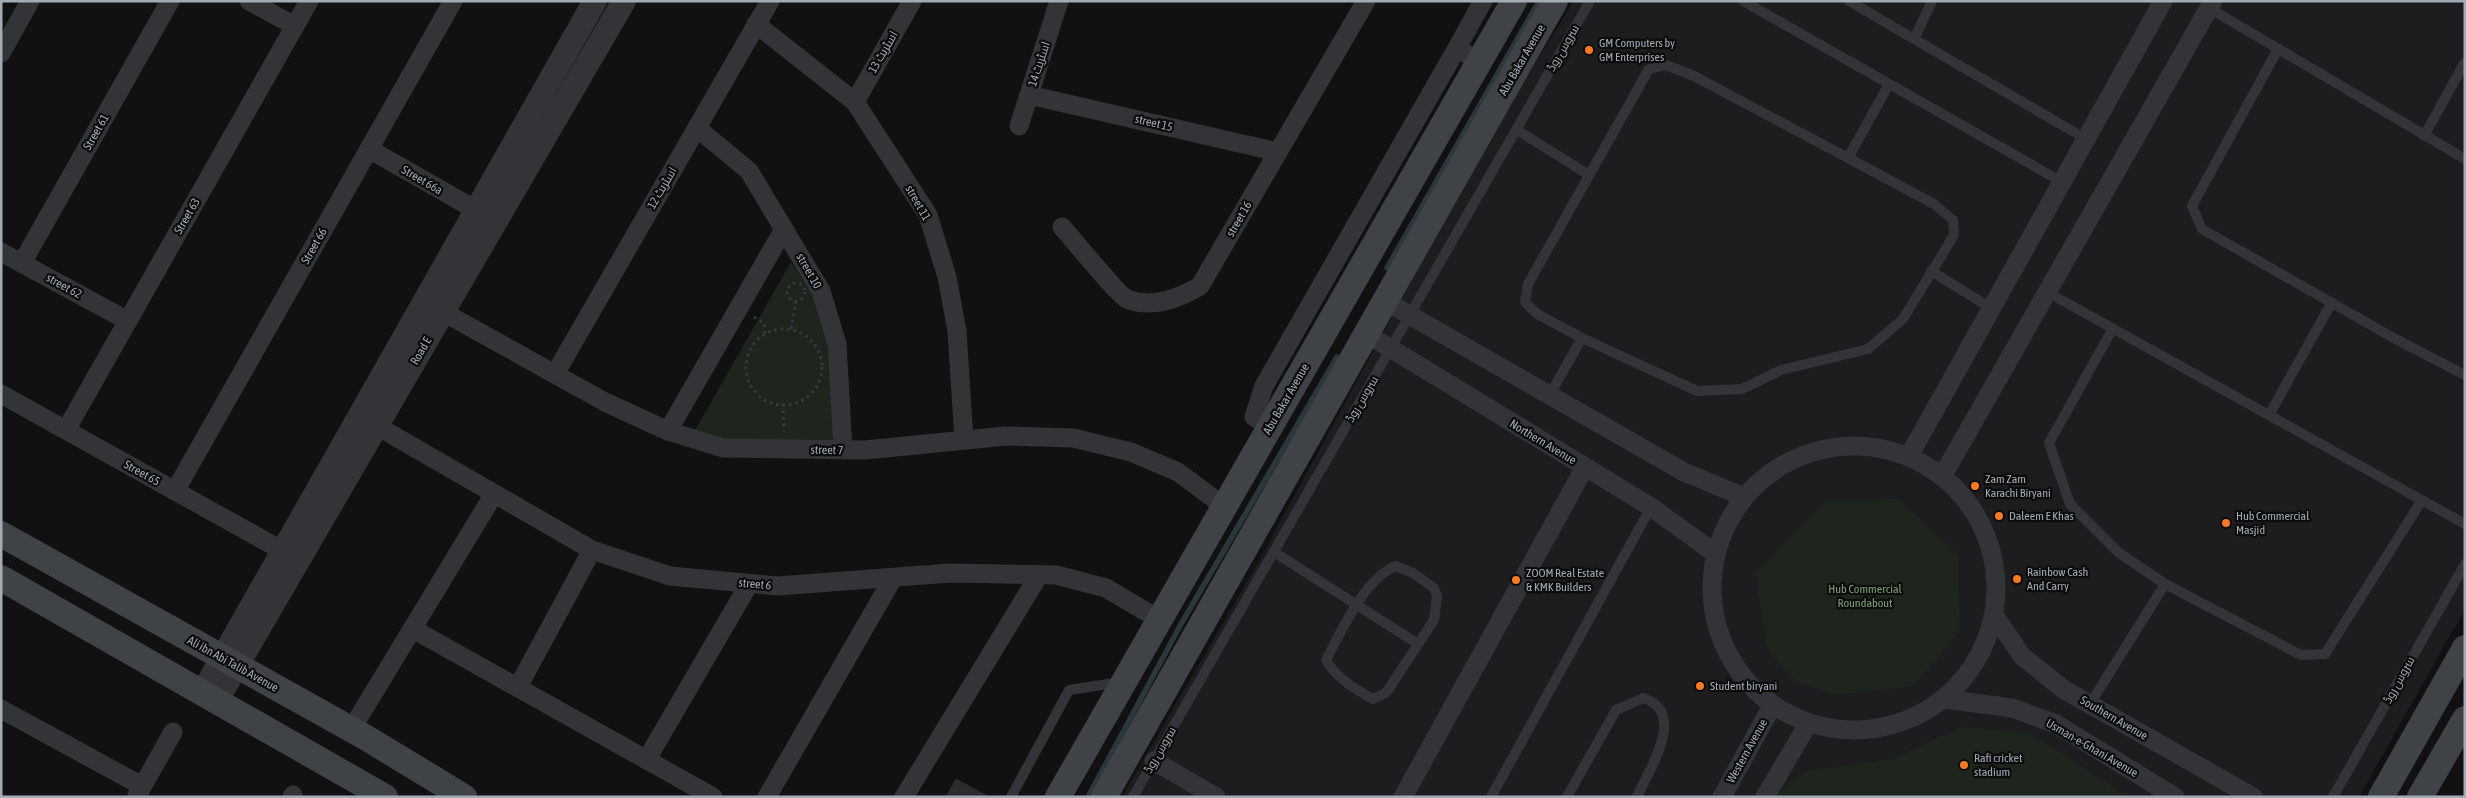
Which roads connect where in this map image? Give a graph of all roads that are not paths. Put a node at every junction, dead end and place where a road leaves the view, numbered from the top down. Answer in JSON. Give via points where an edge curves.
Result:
{"nodes":[{"id":1,"x":30,"y":1,"type":"edge"},
{"id":2,"x":170,"y":1,"type":"edge"},
{"id":3,"x":249,"y":1,"type":"edge"},
{"id":4,"x":309,"y":1,"type":"edge"},
{"id":5,"x":453,"y":1,"type":"edge"},
{"id":6,"x":595,"y":1,"type":"edge"},
{"id":7,"x":624,"y":1,"type":"edge"},
{"id":8,"x":770,"y":1,"type":"edge"},
{"id":9,"x":912,"y":1,"type":"edge"},
{"id":10,"x":1059,"y":1,"type":"edge"},
{"id":11,"x":1366,"y":1,"type":"edge"},
{"id":12,"x":1483,"y":1,"type":"edge"},
{"id":13,"x":1514,"y":1,"type":"edge"},
{"id":14,"x":1556,"y":1,"type":"edge"},
{"id":15,"x":1590,"y":1,"type":"edge"},
{"id":16,"x":1743,"y":1,"type":"edge"},
{"id":17,"x":1849,"y":1,"type":"edge"},
{"id":18,"x":1932,"y":1,"type":"edge"},
{"id":19,"x":2163,"y":1,"type":"edge"},
{"id":20,"x":2211,"y":5,"type":"edge"},
{"id":21,"x":756,"y":24,"type":"junction"},
{"id":22,"x":295,"y":26,"type":"junction"},
{"id":23,"x":1914,"y":39,"type":"junction"},
{"id":24,"x":1457,"y":48,"type":"junction"},
{"id":25,"x":2278,"y":50,"type":"junction"},
{"id":26,"x":1,"y":52,"type":"edge"},
{"id":27,"x":1480,"y":62,"type":"junction"},
{"id":28,"x":2465,"y":62,"type":"edge"},
{"id":29,"x":1888,"y":84,"type":"junction"},
{"id":30,"x":1029,"y":95,"type":"junction"},
{"id":31,"x":855,"y":102,"type":"junction"},
{"id":32,"x":1019,"y":126,"type":"dead end"},
{"id":33,"x":697,"y":128,"type":"junction"},
{"id":34,"x":1516,"y":130,"type":"junction"},
{"id":35,"x":2424,"y":136,"type":"junction"},
{"id":36,"x":2086,"y":139,"type":"junction"},
{"id":37,"x":369,"y":149,"type":"junction"},
{"id":38,"x":1278,"y":152,"type":"junction"},
{"id":39,"x":1848,"y":158,"type":"junction"},
{"id":40,"x":2465,"y":159,"type":"edge"},
{"id":41,"x":1589,"y":175,"type":"junction"},
{"id":42,"x":2062,"y":182,"type":"junction"},
{"id":43,"x":476,"y":210,"type":"junction"},
{"id":44,"x":1062,"y":227,"type":"dead end"},
{"id":45,"x":784,"y":229,"type":"junction"},
{"id":46,"x":1,"y":252,"type":"edge"},
{"id":47,"x":22,"y":263,"type":"junction"},
{"id":48,"x":1931,"y":271,"type":"junction"},
{"id":49,"x":2047,"y":292,"type":"junction"},
{"id":50,"x":1385,"y":301,"type":"junction"},
{"id":51,"x":2332,"y":302,"type":"junction"},
{"id":52,"x":1991,"y":308,"type":"junction"},
{"id":53,"x":443,"y":312,"type":"junction"},
{"id":54,"x":1410,"y":317,"type":"junction"},
{"id":55,"x":128,"y":321,"type":"junction"},
{"id":56,"x":2113,"y":328,"type":"junction"},
{"id":57,"x":1367,"y":334,"type":"junction"},
{"id":58,"x":1582,"y":338,"type":"junction"},
{"id":59,"x":1391,"y":350,"type":"junction"},
{"id":60,"x":555,"y":374,"type":"junction"},
{"id":61,"x":2465,"y":375,"type":"edge"},
{"id":62,"x":1,"y":394,"type":"edge"},
{"id":63,"x":1549,"y":396,"type":"junction"},
{"id":64,"x":2270,"y":415,"type":"junction"},
{"id":65,"x":377,"y":426,"type":"junction"},
{"id":66,"x":1271,"y":426,"type":"junction"},
{"id":67,"x":66,"y":430,"type":"junction"},
{"id":68,"x":668,"y":431,"type":"junction"},
{"id":69,"x":964,"y":440,"type":"junction"},
{"id":70,"x":843,"y":450,"type":"junction"},
{"id":71,"x":1909,"y":456,"type":"junction"},
{"id":72,"x":1585,"y":467,"type":"junction"},
{"id":73,"x":1943,"y":475,"type":"junction"},
{"id":74,"x":175,"y":491,"type":"junction"},
{"id":75,"x":494,"y":494,"type":"junction"},
{"id":76,"x":1744,"y":497,"type":"junction"},
{"id":77,"x":2422,"y":500,"type":"junction"},
{"id":78,"x":1225,"y":507,"type":"junction"},
{"id":79,"x":1651,"y":507,"type":"junction"},
{"id":80,"x":2465,"y":524,"type":"edge"},
{"id":81,"x":1,"y":534,"type":"edge"},
{"id":82,"x":592,"y":550,"type":"junction"},
{"id":83,"x":282,"y":551,"type":"junction"},
{"id":84,"x":1274,"y":552,"type":"junction"},
{"id":85,"x":1716,"y":554,"type":"junction"},
{"id":86,"x":2465,"y":564,"type":"edge"},
{"id":87,"x":1039,"y":575,"type":"junction"},
{"id":88,"x":1,"y":578,"type":"edge"},
{"id":89,"x":892,"y":578,"type":"junction"},
{"id":90,"x":749,"y":584,"type":"junction"},
{"id":91,"x":2165,"y":584,"type":"junction"},
{"id":92,"x":1357,"y":604,"type":"junction"},
{"id":93,"x":1994,"y":615,"type":"junction"},
{"id":94,"x":1160,"y":620,"type":"junction"},
{"id":95,"x":413,"y":628,"type":"junction"},
{"id":96,"x":1418,"y":644,"type":"junction"},
{"id":97,"x":2465,"y":648,"type":"edge"},
{"id":98,"x":229,"y":663,"type":"junction"},
{"id":99,"x":1124,"y":681,"type":"junction"},
{"id":100,"x":518,"y":688,"type":"junction"},
{"id":101,"x":210,"y":696,"type":"junction"},
{"id":102,"x":1945,"y":698,"type":"junction"},
{"id":103,"x":2090,"y":704,"type":"junction"},
{"id":104,"x":1772,"y":706,"type":"junction"},
{"id":105,"x":1,"y":708,"type":"edge"},
{"id":106,"x":2465,"y":718,"type":"edge"},
{"id":107,"x":1808,"y":724,"type":"junction"},
{"id":108,"x":351,"y":730,"type":"junction"},
{"id":109,"x":173,"y":732,"type":"dead end"},
{"id":110,"x":646,"y":760,"type":"junction"},
{"id":111,"x":1154,"y":761,"type":"junction"},
{"id":112,"x":139,"y":791,"type":"edge"},
{"id":113,"x":386,"y":797,"type":"edge"},
{"id":114,"x":464,"y":797,"type":"edge"},
{"id":115,"x":713,"y":797,"type":"edge"},
{"id":116,"x":767,"y":797,"type":"edge"},
{"id":117,"x":904,"y":797,"type":"edge"},
{"id":118,"x":1010,"y":797,"type":"edge"},
{"id":119,"x":1058,"y":797,"type":"edge"},
{"id":120,"x":1104,"y":797,"type":"edge"},
{"id":121,"x":1133,"y":797,"type":"edge"},
{"id":122,"x":1216,"y":797,"type":"edge"},
{"id":123,"x":1403,"y":797,"type":"edge"},
{"id":124,"x":1491,"y":797,"type":"edge"},
{"id":125,"x":1567,"y":797,"type":"edge"},
{"id":126,"x":1636,"y":797,"type":"edge"},
{"id":127,"x":1722,"y":797,"type":"edge"},
{"id":128,"x":1765,"y":797,"type":"edge"},
{"id":129,"x":2175,"y":797,"type":"edge"},
{"id":130,"x":2253,"y":797,"type":"edge"},
{"id":131,"x":2333,"y":797,"type":"edge"},
{"id":132,"x":2381,"y":797,"type":"edge"},
{"id":133,"x":2420,"y":797,"type":"edge"}],
"edges":[{"from":1,"to":26,"type":"street"},
{"from":2,"to":47,"type":"street","name":"Street 61"},
{"from":3,"to":22,"type":"street"},
{"from":4,"to":22,"type":"street","name":"Street 63"},
{"from":5,"to":37,"type":"street","name":"Street 66"},
{"from":6,"to":43,"type":"street","name":"Road E"},
{"from":7,"to":53,"type":"street","name":"Road E"},
{"from":8,"to":21,"type":"street","name":"اسٹریٹ 12"},
{"from":9,"to":31,"type":"street","name":"اسٹریٹ 13"},
{"from":10,"to":30,"type":"street","name":"اسٹریٹ 14"},
{"from":11,"to":38,"type":"street","name":"street 16"},
{"from":12,"to":24,"type":"street"},
{"from":13,"to":27,"type":"main road","name":"Abu Bakar Avenue"},
{"from":14,"to":50,"type":"main road","name":"Abu Bakar Avenue"},
{"from":15,"to":34,"type":"lane","name":"سروس روڈ"},
{"from":16,"to":29,"type":"lane"},
{"from":17,"to":23,"type":"lane"},
{"from":18,"to":23,"type":"lane"},
{"from":19,"to":36,"type":"street"},
{"from":20,"to":25,"type":"lane"},
{"from":20,"to":49,"type":"street"},
{"from":21,"to":31,"type":"street","name":"street 11"},
{"from":21,"to":33,"type":"street","name":"اسٹریٹ 12"},
{"from":22,"to":55,"type":"street","name":"Street 63"},
{"from":23,"to":36,"type":"lane"},
{"from":24,"to":27,"type":"street"},
{"from":24,"to":66,"type":"street","via":[[1264,386],[1254,416]]},
{"from":25,"to":35,"type":"lane"},
{"from":25,"to":51,"type":"lane","via":[[2192,206],[2202,229]]},
{"from":27,"to":66,"type":"main road","name":"Abu Bakar Avenue"},
{"from":28,"to":35,"type":"lane"},
{"from":29,"to":39,"type":"lane"},
{"from":29,"to":42,"type":"lane"},
{"from":30,"to":32,"type":"street","name":"اسٹریٹ 14"},
{"from":30,"to":38,"type":"street","name":"street 15"},
{"from":31,"to":69,"type":"street","name":"street 11","via":[[928,215],[947,277],[957,331]]},
{"from":33,"to":45,"type":"street","name":"street 10","via":[[749,171]]},
{"from":33,"to":60,"type":"street","name":"اسٹریٹ 12"},
{"from":34,"to":41,"type":"lane"},
{"from":34,"to":54,"type":"lane","name":"سروس روڈ"},
{"from":35,"to":40,"type":"lane"},
{"from":36,"to":42,"type":"street"},
{"from":37,"to":43,"type":"street","name":"Street 66a"},
{"from":37,"to":74,"type":"street","name":"Street 66"},
{"from":38,"to":44,"type":"street","name":"street 16","via":[[1200,286],[1179,298],[1148,303],[1125,298]]},
{"from":39,"to":41,"type":"lane","via":[[1694,76],[1666,65],[1649,69]]},
{"from":39,"to":48,"type":"lane","via":[[1934,204],[1952,220],[1954,235]]},
{"from":41,"to":58,"type":"lane","via":[[1528,284],[1525,302],[1537,314]]},
{"from":42,"to":52,"type":"street"},
{"from":43,"to":83,"type":"street","name":"Road E"},
{"from":45,"to":68,"type":"street"},
{"from":45,"to":70,"type":"street","name":"street 10","via":[[821,291],[837,344]]},
{"from":46,"to":47,"type":"street","name":"street 62"},
{"from":47,"to":55,"type":"street","name":"street 62"},
{"from":48,"to":52,"type":"lane"},
{"from":48,"to":58,"type":"lane","via":[[1903,319],[1868,349],[1781,370],[1742,389],[1697,391]]},
{"from":49,"to":56,"type":"lane"},
{"from":49,"to":73,"type":"street"},
{"from":50,"to":54,"type":"street"},
{"from":50,"to":57,"type":"main road","name":"Abu Bakar Avenue"},
{"from":51,"to":61,"type":"lane"},
{"from":51,"to":64,"type":"lane"},
{"from":52,"to":71,"type":"street"},
{"from":53,"to":60,"type":"street","name":"street 7"},
{"from":53,"to":65,"type":"street","name":"Road E"},
{"from":54,"to":59,"type":"lane","name":"سروس روڈ"},
{"from":54,"to":63,"type":"street"},
{"from":55,"to":67,"type":"street","name":"Street 63"},
{"from":56,"to":64,"type":"lane"},
{"from":56,"to":91,"type":"lane","via":[[2049,442],[2070,504],[2118,552]]},
{"from":57,"to":59,"type":"street","name":"Northern Avenue"},
{"from":57,"to":120,"type":"main road","name":"Abu Bakar Avenue"},
{"from":58,"to":63,"type":"lane"},
{"from":59,"to":72,"type":"street","name":"Northern Avenue"},
{"from":59,"to":84,"type":"lane","name":"سروس روڈ"},
{"from":60,"to":68,"type":"street","name":"street 7","via":[[604,402]]},
{"from":62,"to":67,"type":"street","name":"Street 65"},
{"from":63,"to":76,"type":"street","via":[[1684,472]]},
{"from":64,"to":77,"type":"lane"},
{"from":65,"to":75,"type":"street","name":"street 6"},
{"from":65,"to":98,"type":"street","name":"Road E"},
{"from":66,"to":78,"type":"main road","name":"Abu Bakar Avenue"},
{"from":67,"to":74,"type":"street","name":"Street 65"},
{"from":68,"to":70,"type":"street","name":"street 7","via":[[723,448]]},
{"from":69,"to":70,"type":"street","name":"street 7"},
{"from":69,"to":78,"type":"street","name":"street 7","via":[[1006,436],[1073,438],[1131,452],[1178,472]]},
{"from":71,"to":73,"type":"street"},
{"from":71,"to":76,"type":"street","via":[[1865,445],[1820,449],[1778,467]]},
{"from":72,"to":79,"type":"street","name":"Northern Avenue"},
{"from":72,"to":123,"type":"street"},
{"from":73,"to":93,"type":"street","via":[[1970,504],[1988,538],[1997,576]]},
{"from":74,"to":83,"type":"street","name":"Street 65"},
{"from":75,"to":82,"type":"street","name":"street 6"},
{"from":75,"to":95,"type":"street"},
{"from":76,"to":85,"type":"street","via":[[1727,524]]},
{"from":77,"to":80,"type":"lane"},
{"from":77,"to":91,"type":"lane","via":[[2325,654],[2301,655]]},
{"from":78,"to":94,"type":"main road","name":"Abu Bakar Avenue"},
{"from":79,"to":85,"type":"street","name":"Northern Avenue"},
{"from":79,"to":124,"type":"lane"},
{"from":81,"to":98,"type":"main road","name":"Ali ibn Abi Talib Avenue"},
{"from":82,"to":90,"type":"street","name":"street 6","via":[[670,576]]},
{"from":82,"to":100,"type":"street"},
{"from":83,"to":98,"type":"street","name":"Road E"},
{"from":84,"to":92,"type":"lane"},
{"from":84,"to":111,"type":"lane","name":"سروس روڈ"},
{"from":85,"to":104,"type":"street","via":[[1712,597],[1720,639],[1742,677]]},
{"from":86,"to":131,"type":"lane","name":"سروس روڈ"},
{"from":87,"to":89,"type":"street","name":"street 6","via":[[950,573]]},
{"from":87,"to":94,"type":"street","name":"street 6","via":[[1056,575],[1106,588]]},
{"from":87,"to":117,"type":"street"},
{"from":88,"to":101,"type":"main road"},
{"from":89,"to":90,"type":"street","name":"street 6","via":[[778,586]]},
{"from":89,"to":116,"type":"street"},
{"from":90,"to":110,"type":"street"},
{"from":91,"to":103,"type":"lane"},
{"from":92,"to":96,"type":"lane"},
{"from":92,"to":96,"type":"lane","via":[[1384,571],[1395,566],[1413,573],[1434,588],[1437,596],[1434,620]]},
{"from":92,"to":96,"type":"lane","via":[[1326,660],[1361,693],[1373,699],[1386,693]]},
{"from":93,"to":102,"type":"street","via":[[1977,661]]},
{"from":93,"to":103,"type":"street","name":"Southern Avenue","via":[[2022,656],[2063,689]]},
{"from":94,"to":99,"type":"main road","name":"Abu Bakar Avenue"},
{"from":95,"to":100,"type":"street"},
{"from":95,"to":108,"type":"street"},
{"from":97,"to":132,"type":"main road"},
{"from":98,"to":101,"type":"street","name":"Road E"},
{"from":98,"to":108,"type":"main road","name":"Ali ibn Abi Talib Avenue"},
{"from":99,"to":118,"type":"lane","via":[[1069,690]]},
{"from":99,"to":119,"type":"main road","name":"Abu Bakar Avenue"},
{"from":100,"to":110,"type":"street"},
{"from":101,"to":113,"type":"main road"},
{"from":102,"to":107,"type":"street","via":[[1903,723],[1855,732]]},
{"from":102,"to":129,"type":"street","name":"Usman-e-Ghani Avenue","via":[[2012,708],[2056,724]]},
{"from":103,"to":130,"type":"street","name":"Southern Avenue"},
{"from":104,"to":107,"type":"street"},
{"from":104,"to":127,"type":"street","name":"Western Avenue"},
{"from":105,"to":112,"type":"street"},
{"from":106,"to":133,"type":"main road"},
{"from":107,"to":128,"type":"street"},
{"from":108,"to":114,"type":"main road","name":"Ali ibn Abi Talib Avenue"},
{"from":109,"to":112,"type":"street"},
{"from":110,"to":115,"type":"street"},
{"from":111,"to":121,"type":"lane","name":"سروس روڈ"},
{"from":111,"to":122,"type":"street"},
{"from":125,"to":126,"type":"lane","via":[[1616,710],[1643,698],[1662,710],[1666,725],[1660,746]]}]}
